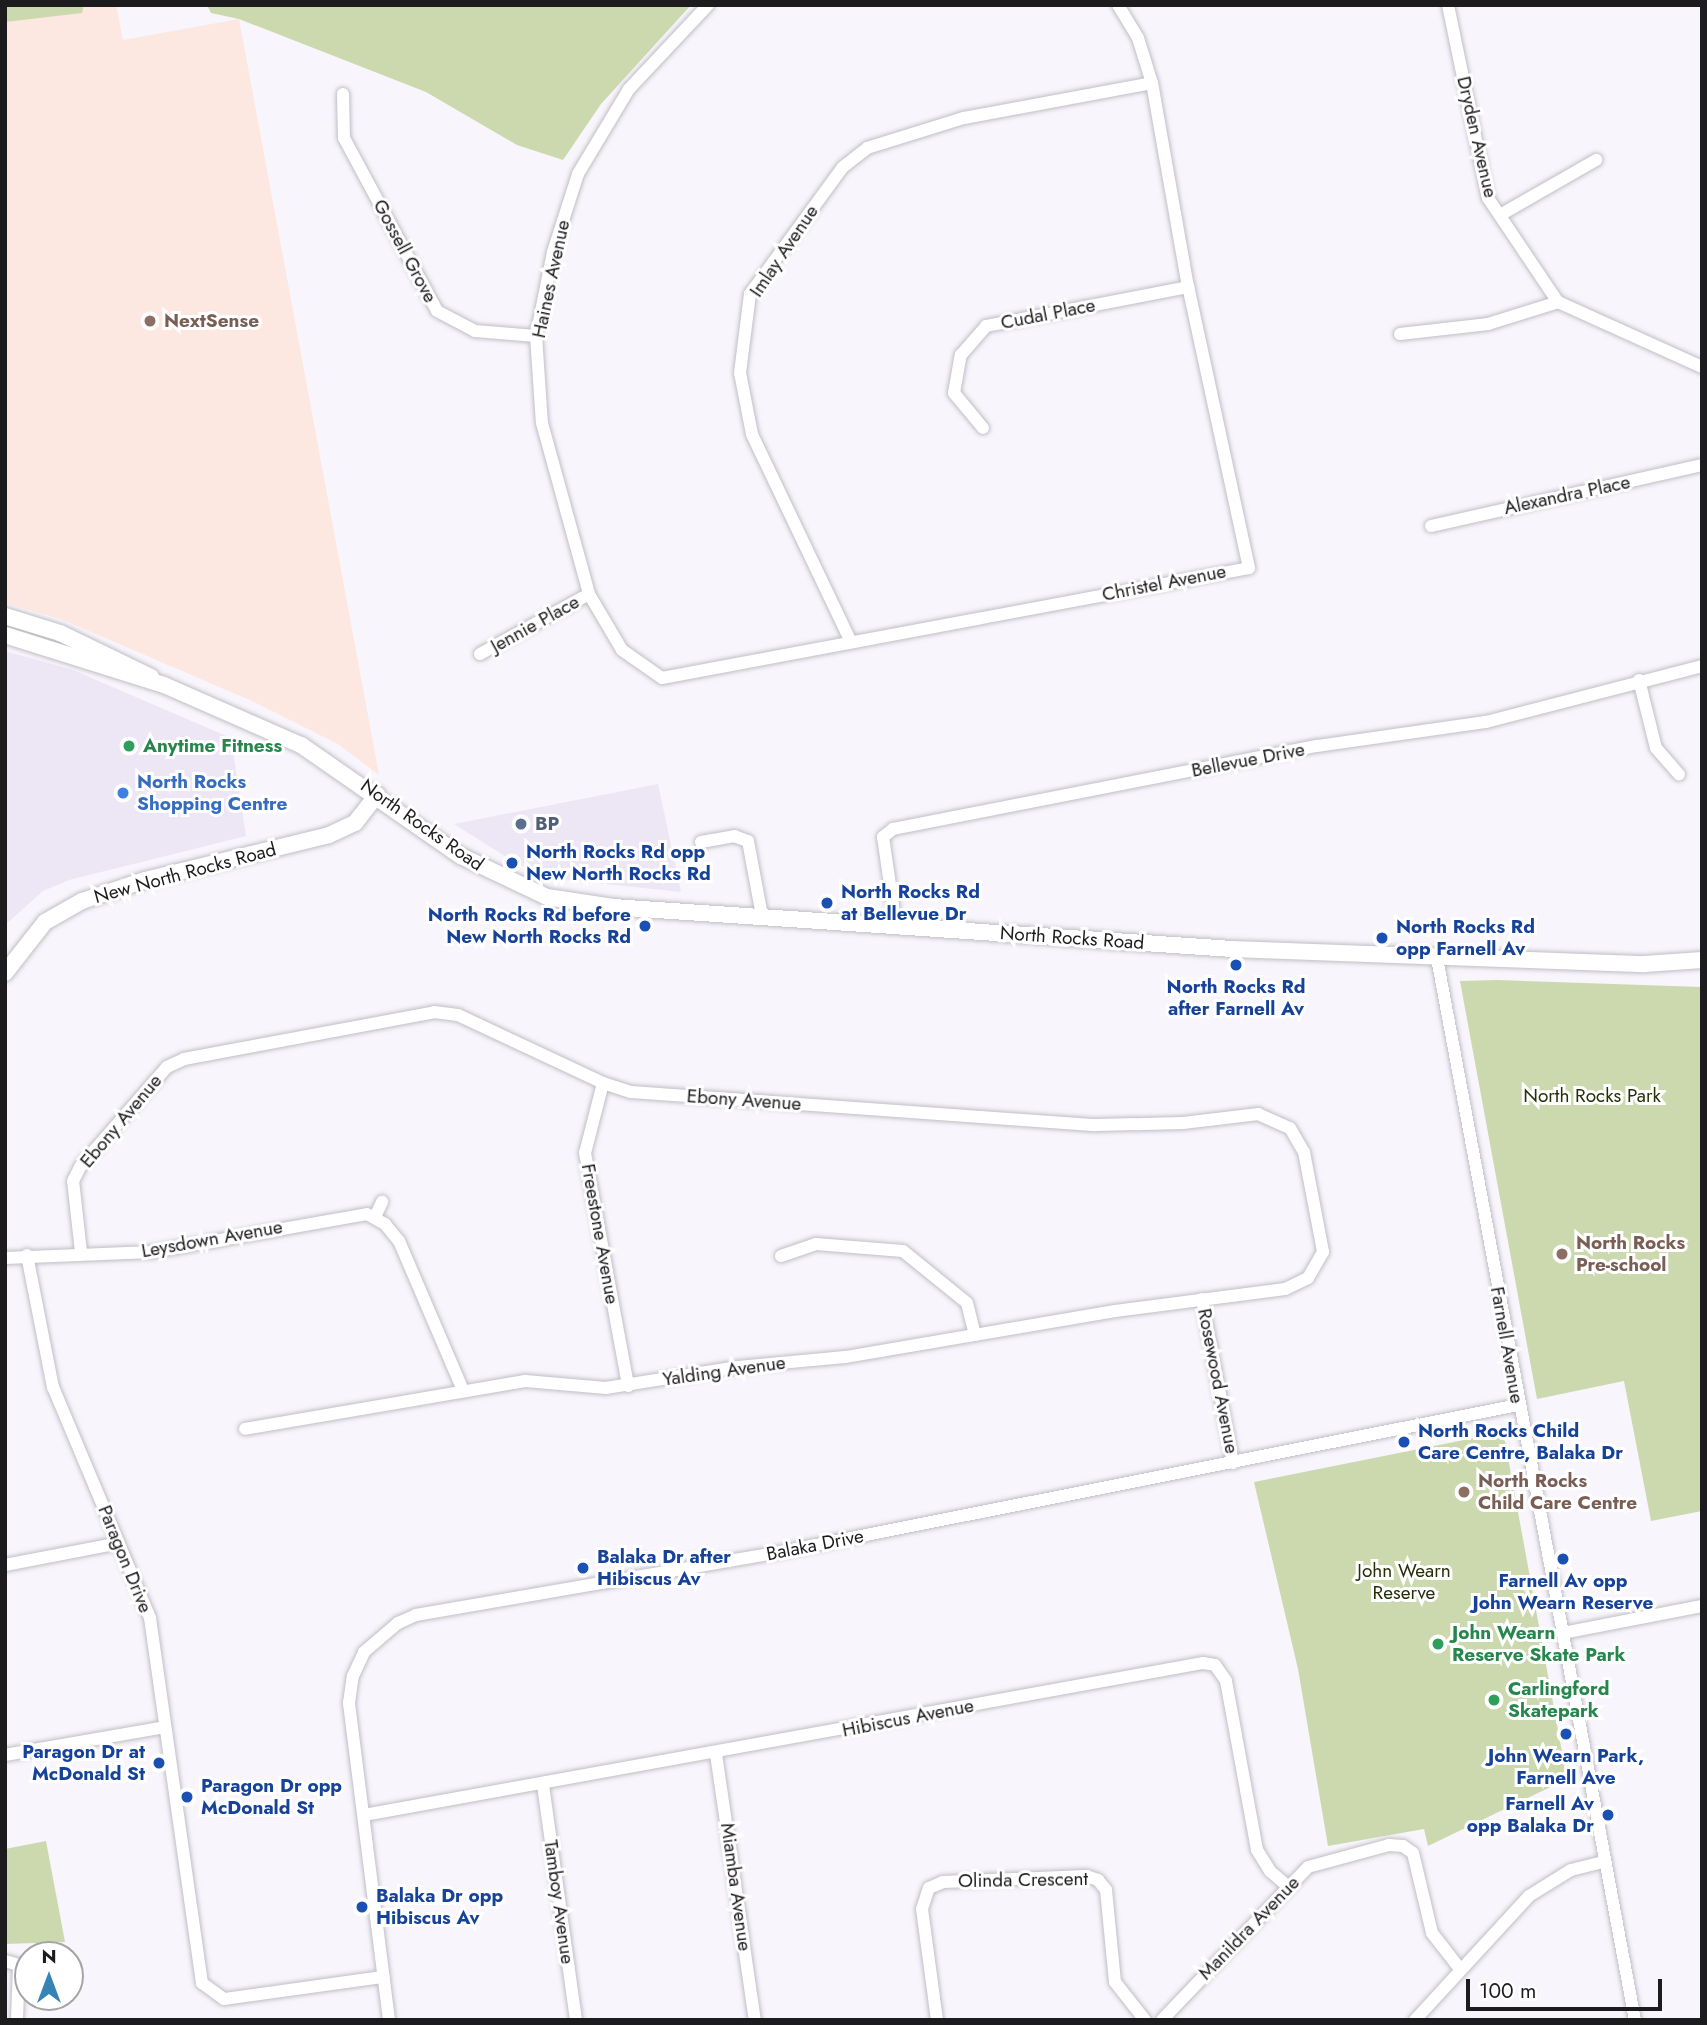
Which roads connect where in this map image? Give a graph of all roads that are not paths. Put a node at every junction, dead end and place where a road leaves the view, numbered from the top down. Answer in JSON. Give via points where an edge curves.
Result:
{"nodes":[{"id":1,"x":708,"y":5,"type":"edge"},
{"id":2,"x":1118,"y":5,"type":"edge"},
{"id":3,"x":1449,"y":5,"type":"edge"},
{"id":4,"x":1152,"y":83,"type":"junction"},
{"id":5,"x":343,"y":94,"type":"dead end"},
{"id":6,"x":1596,"y":160,"type":"dead end"},
{"id":7,"x":1500,"y":215,"type":"junction"},
{"id":8,"x":1188,"y":287,"type":"junction"},
{"id":9,"x":1558,"y":302,"type":"junction"},
{"id":10,"x":1400,"y":334,"type":"dead end"},
{"id":11,"x":536,"y":336,"type":"junction"},
{"id":12,"x":1702,"y":367,"type":"edge"},
{"id":13,"x":983,"y":428,"type":"dead end"},
{"id":14,"x":1702,"y":465,"type":"edge"},
{"id":15,"x":1432,"y":526,"type":"dead end"},
{"id":16,"x":589,"y":594,"type":"junction"},
{"id":17,"x":5,"y":616,"type":"edge"},
{"id":18,"x":5,"y":635,"type":"edge"},
{"id":19,"x":851,"y":642,"type":"junction"},
{"id":20,"x":480,"y":654,"type":"dead end"},
{"id":21,"x":1702,"y":666,"type":"edge"},
{"id":22,"x":1639,"y":680,"type":"junction"},
{"id":23,"x":164,"y":685,"type":"junction"},
{"id":24,"x":1679,"y":774,"type":"dead end"},
{"id":25,"x":377,"y":795,"type":"junction"},
{"id":26,"x":701,"y":842,"type":"dead end"},
{"id":27,"x":762,"y":916,"type":"junction"},
{"id":28,"x":896,"y":926,"type":"junction"},
{"id":29,"x":1437,"y":958,"type":"junction"},
{"id":30,"x":1702,"y":960,"type":"edge"},
{"id":31,"x":5,"y":972,"type":"edge"},
{"id":32,"x":603,"y":1083,"type":"junction"},
{"id":33,"x":382,"y":1202,"type":"dead end"},
{"id":34,"x":375,"y":1217,"type":"junction"},
{"id":35,"x":81,"y":1252,"type":"junction"},
{"id":36,"x":27,"y":1255,"type":"junction"},
{"id":37,"x":781,"y":1255,"type":"dead end"},
{"id":38,"x":5,"y":1258,"type":"edge"},
{"id":39,"x":1202,"y":1298,"type":"junction"},
{"id":40,"x":975,"y":1335,"type":"junction"},
{"id":41,"x":628,"y":1385,"type":"junction"},
{"id":42,"x":463,"y":1390,"type":"junction"},
{"id":43,"x":1518,"y":1405,"type":"junction"},
{"id":44,"x":245,"y":1429,"type":"dead end"},
{"id":45,"x":1233,"y":1462,"type":"junction"},
{"id":46,"x":119,"y":1543,"type":"junction"},
{"id":47,"x":5,"y":1565,"type":"edge"},
{"id":48,"x":1702,"y":1606,"type":"edge"},
{"id":49,"x":1563,"y":1633,"type":"junction"},
{"id":50,"x":165,"y":1727,"type":"junction"},
{"id":51,"x":716,"y":1754,"type":"junction"},
{"id":52,"x":5,"y":1755,"type":"edge"},
{"id":53,"x":543,"y":1785,"type":"junction"},
{"id":54,"x":364,"y":1815,"type":"junction"},
{"id":55,"x":1604,"y":1861,"type":"junction"},
{"id":56,"x":1287,"y":1886,"type":"junction"},
{"id":57,"x":5,"y":1961,"type":"edge"},
{"id":58,"x":1460,"y":1969,"type":"junction"},
{"id":59,"x":383,"y":1977,"type":"junction"},
{"id":60,"x":17,"y":2020,"type":"edge"},
{"id":61,"x":389,"y":2020,"type":"edge"},
{"id":62,"x":576,"y":2020,"type":"edge"},
{"id":63,"x":755,"y":2020,"type":"edge"},
{"id":64,"x":937,"y":2020,"type":"edge"},
{"id":65,"x":1145,"y":2020,"type":"edge"},
{"id":66,"x":1162,"y":2020,"type":"edge"},
{"id":67,"x":1415,"y":2020,"type":"edge"},
{"id":68,"x":1635,"y":2020,"type":"edge"}],
"edges":[{"from":1,"to":11,"type":"street","name":"Haines Avenue","via":[[629,89],[578,174],[553,252]]},
{"from":2,"to":4,"type":"street","name":"Christel Avenue","via":[[1138,38]]},
{"from":3,"to":7,"type":"street","name":"Dryden Avenue","via":[[1488,198]]},
{"from":4,"to":8,"type":"street","name":"Christel Avenue"},
{"from":4,"to":19,"type":"street","name":"Imlay Avenue","via":[[964,118],[867,148],[843,167],[750,294],[740,373],[752,434]]},
{"from":5,"to":11,"type":"street","name":"Gossell Grove","via":[[344,138],[437,311],[475,331]]},
{"from":6,"to":7,"type":"street"},
{"from":7,"to":9,"type":"street","name":"Dryden Avenue"},
{"from":8,"to":13,"type":"street","name":"Cudal Place","via":[[986,326],[961,355],[954,393]]},
{"from":8,"to":19,"type":"street","name":"Christel Avenue","via":[[1249,568]]},
{"from":9,"to":10,"type":"street","via":[[1488,324]]},
{"from":9,"to":12,"type":"street"},
{"from":11,"to":16,"type":"street","name":"Haines Avenue","via":[[542,423]]},
{"from":14,"to":15,"type":"street","name":"Alexandra Place"},
{"from":16,"to":19,"type":"street","name":"Christel Avenue","via":[[622,650],[662,678]]},
{"from":16,"to":20,"type":"street","name":"Jennie Place"},
{"from":17,"to":23,"type":"main road","name":"North Rocks Road","via":[[127,662]]},
{"from":18,"to":23,"type":"main road","name":"North Rocks Road"},
{"from":21,"to":22,"type":"street","name":"Bellevue Drive"},
{"from":22,"to":24,"type":"street","via":[[1656,748]]},
{"from":22,"to":28,"type":"street","name":"Bellevue Drive","via":[[1472,724],[1317,746],[893,829],[883,837]]},
{"from":23,"to":25,"type":"main road","name":"North Rocks Road","via":[[301,745]]},
{"from":25,"to":27,"type":"main road","name":"North Rocks Road","via":[[461,856],[547,897],[584,904]]},
{"from":25,"to":31,"type":"main road","name":"New North Rocks Road","via":[[355,823],[329,835],[145,880],[82,901],[45,922]]},
{"from":26,"to":27,"type":"street","via":[[734,836],[748,841]]},
{"from":27,"to":28,"type":"main road","name":"North Rocks Road"},
{"from":28,"to":29,"type":"main road","name":"North Rocks Road"},
{"from":29,"to":30,"type":"main road","name":"North Rocks Road","via":[[1645,964]]},
{"from":29,"to":43,"type":"street","name":"Farnell Avenue"},
{"from":32,"to":35,"type":"street","name":"Ebony Avenue","via":[[447,1012],[184,1059],[167,1067],[80,1167],[73,1181]]},
{"from":32,"to":39,"type":"street","name":"Ebony Avenue","via":[[631,1092],[1096,1125],[1183,1123],[1258,1114],[1280,1121],[1296,1135],[1304,1152],[1323,1241],[1320,1261],[1308,1278],[1285,1289]]},
{"from":32,"to":41,"type":"street","name":"Freestone Avenue","via":[[585,1153]]},
{"from":33,"to":34,"type":"street"},
{"from":34,"to":35,"type":"street","name":"Leysdown Avenue","via":[[357,1214],[152,1252]]},
{"from":34,"to":42,"type":"street","via":[[399,1241]]},
{"from":35,"to":36,"type":"street","name":"Leysdown Avenue"},
{"from":36,"to":38,"type":"street","name":"Leysdown Avenue"},
{"from":36,"to":46,"type":"street","name":"Paragon Drive","via":[[53,1387]]},
{"from":37,"to":40,"type":"street","via":[[816,1244],[903,1251],[967,1303]]},
{"from":39,"to":40,"type":"street","name":"Yalding Avenue"},
{"from":39,"to":45,"type":"street","name":"Rosewood Avenue"},
{"from":40,"to":41,"type":"street","name":"Yalding Avenue"},
{"from":41,"to":42,"type":"street","name":"Yalding Avenue","via":[[606,1388],[538,1380]]},
{"from":42,"to":44,"type":"street","name":"Yalding Avenue"},
{"from":43,"to":45,"type":"street","name":"Balaka Drive"},
{"from":43,"to":49,"type":"street","name":"Farnell Avenue"},
{"from":45,"to":54,"type":"street","name":"Balaka Drive","via":[[791,1550],[416,1615],[374,1639],[353,1676],[350,1720]]},
{"from":46,"to":47,"type":"street"},
{"from":46,"to":50,"type":"street","name":"Paragon Drive","via":[[150,1618]]},
{"from":48,"to":49,"type":"street"},
{"from":49,"to":55,"type":"street","name":"Farnell Avenue"},
{"from":50,"to":52,"type":"street"},
{"from":50,"to":59,"type":"street","name":"Paragon Drive","via":[[202,1983],[224,1999]]},
{"from":51,"to":53,"type":"street","name":"Hibiscus Avenue"},
{"from":51,"to":56,"type":"street","name":"Hibiscus Avenue","via":[[1189,1665],[1215,1665],[1226,1681],[1256,1850]]},
{"from":51,"to":63,"type":"street","name":"Miamba Avenue"},
{"from":53,"to":54,"type":"street","name":"Hibiscus Avenue"},
{"from":53,"to":62,"type":"street","name":"Tamboy Avenue"},
{"from":54,"to":59,"type":"street","name":"Balaka Drive"},
{"from":55,"to":58,"type":"street","via":[[1549,1880]]},
{"from":55,"to":68,"type":"street","name":"Farnell Avenue"},
{"from":56,"to":58,"type":"street","name":"Manildra Avenue","via":[[1317,1863],[1389,1844],[1408,1849],[1418,1867],[1432,1933]]},
{"from":56,"to":66,"type":"street","name":"Manildra Avenue"},
{"from":57,"to":60,"type":"street","via":[[19,1965]]},
{"from":58,"to":67,"type":"street"},
{"from":59,"to":61,"type":"street","name":"Balaka Drive"},
{"from":64,"to":65,"type":"street","name":"Olinda Crescent","via":[[922,1909],[929,1888],[943,1882],[1086,1876],[1098,1880],[1106,1890],[1115,1982]]}]}
